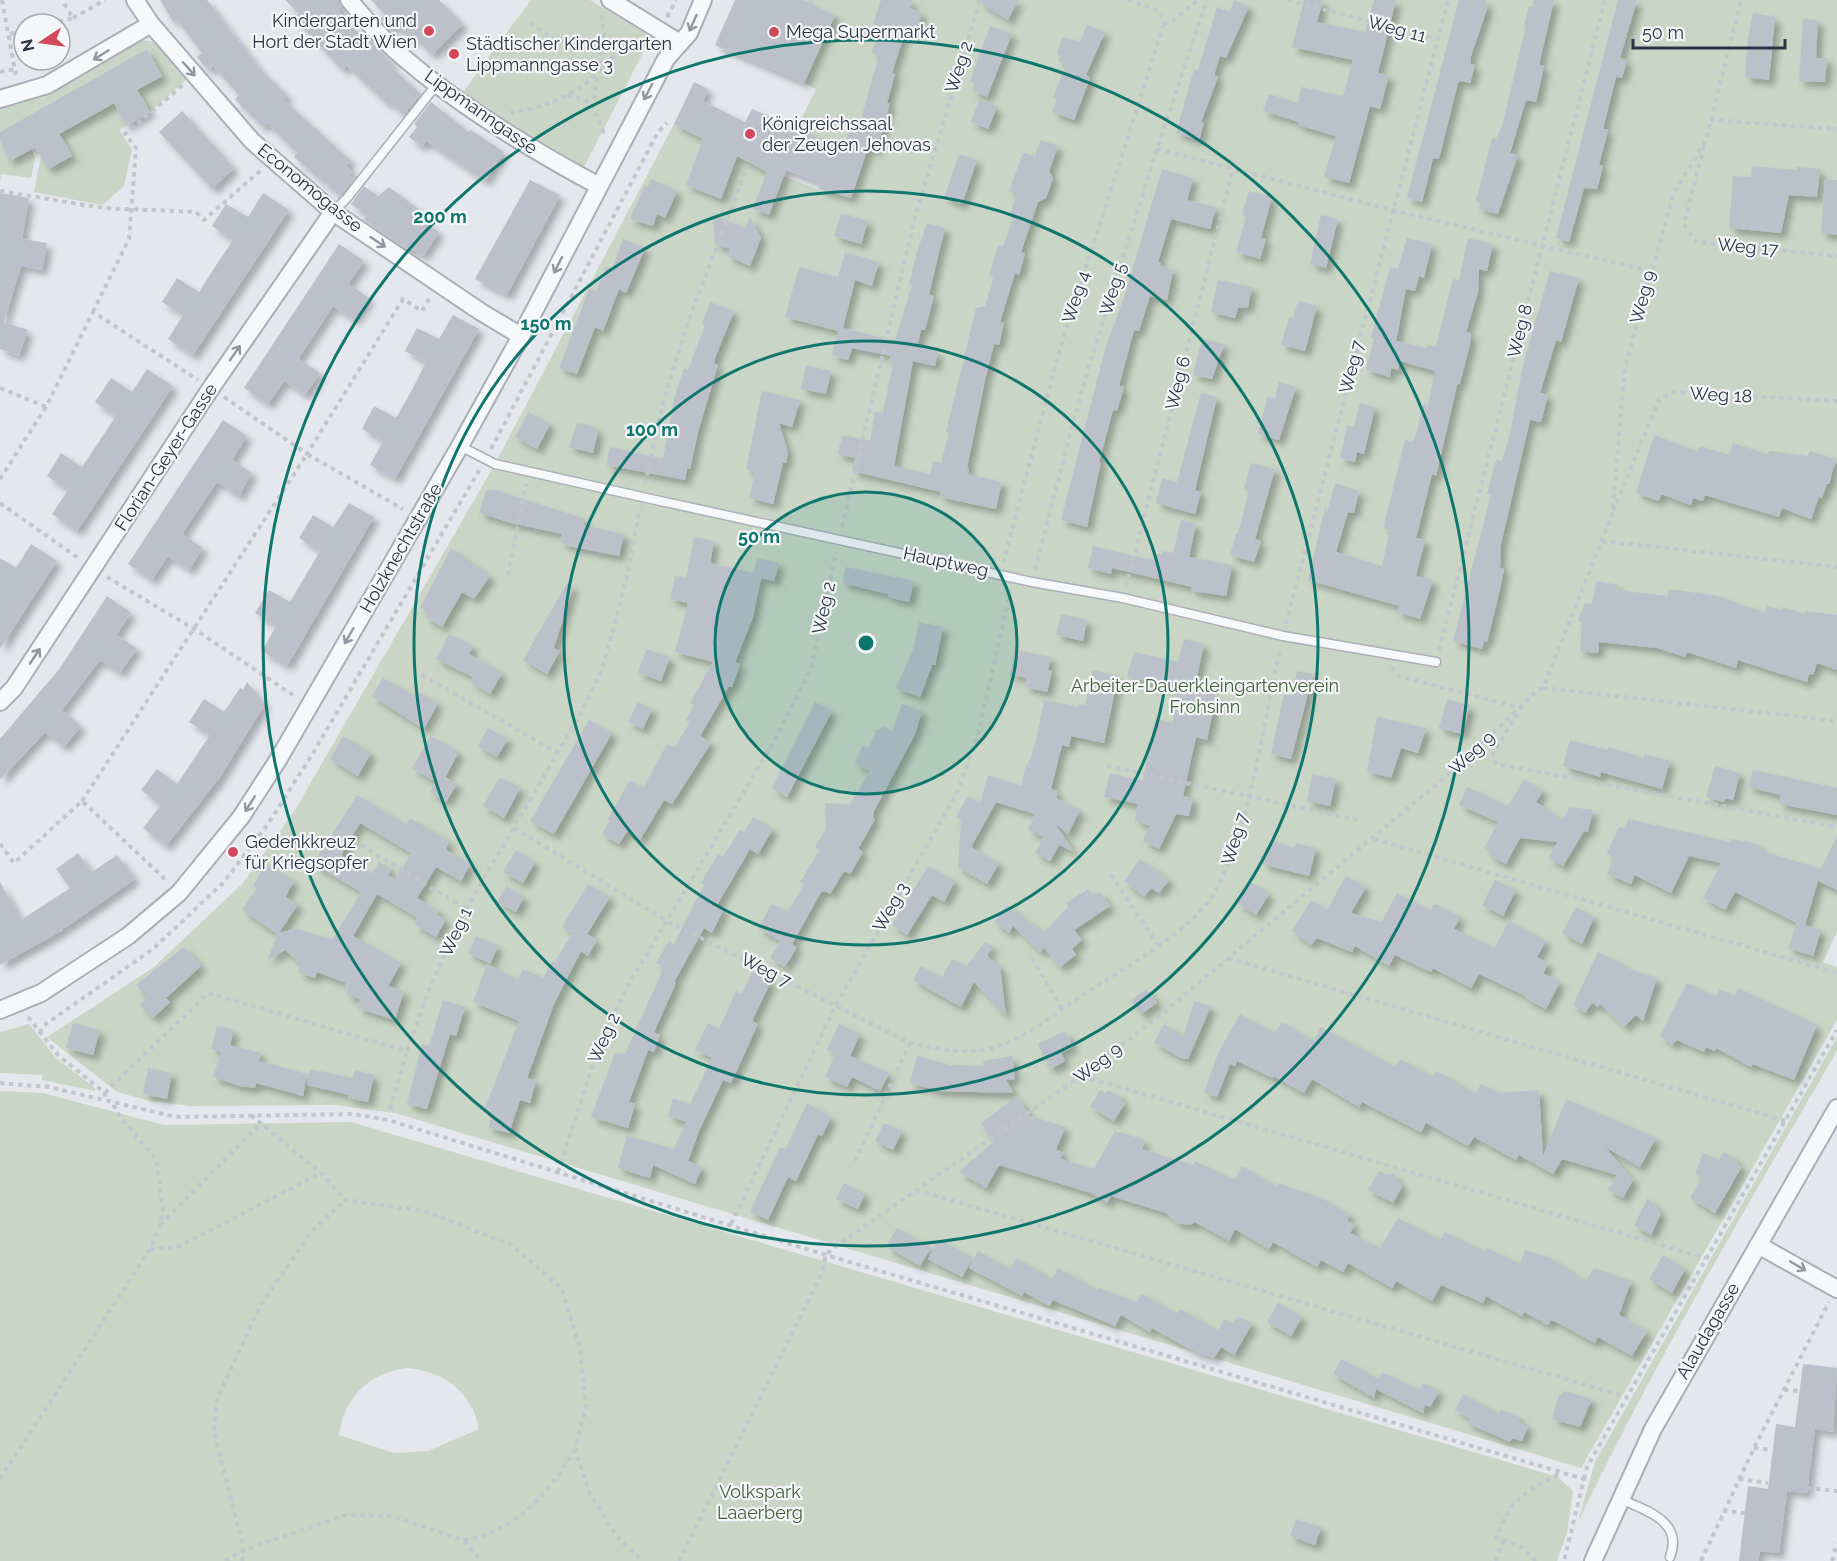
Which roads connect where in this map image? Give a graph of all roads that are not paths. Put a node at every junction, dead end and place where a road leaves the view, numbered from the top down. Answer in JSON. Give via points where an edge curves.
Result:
{"nodes":[{"id":1,"x":135,"y":0,"type":"edge"},
{"id":2,"x":349,"y":0,"type":"edge"},
{"id":3,"x":703,"y":0,"type":"edge"},
{"id":4,"x":605,"y":5,"type":"edge"},
{"id":5,"x":151,"y":24,"type":"junction"},
{"id":6,"x":680,"y":43,"type":"junction"},
{"id":7,"x":438,"y":84,"type":"junction"},
{"id":8,"x":0,"y":99,"type":"edge"},
{"id":9,"x":598,"y":186,"type":"junction"},
{"id":10,"x":333,"y":212,"type":"junction"},
{"id":11,"x":521,"y":336,"type":"junction"},
{"id":12,"x":460,"y":446,"type":"junction"},
{"id":13,"x":1436,"y":662,"type":"road end"},
{"id":14,"x":0,"y":702,"type":"edge"},
{"id":15,"x":0,"y":1010,"type":"edge"},
{"id":16,"x":1837,"y":1108,"type":"edge"},
{"id":17,"x":1758,"y":1245,"type":"junction"},
{"id":18,"x":1834,"y":1294,"type":"edge"},
{"id":19,"x":1620,"y":1499,"type":"junction"},
{"id":20,"x":1670,"y":1557,"type":"dead end"},
{"id":21,"x":1593,"y":1561,"type":"edge"}],
"edges":[{"from":1,"to":5,"type":"street","name":"Economogasse"},
{"from":2,"to":7,"type":"street","name":"Lippmanngasse","via":[[395,50]]},
{"from":3,"to":6,"type":"street","name":"Holzknechtstraße","one_way":true},
{"from":4,"to":6,"type":"street"},
{"from":5,"to":8,"type":"street","one_way":true,"via":[[47,84]]},
{"from":5,"to":10,"type":"street","name":"Economogasse","one_way":true,"via":[[252,141]]},
{"from":6,"to":9,"type":"street","name":"Holzknechtstraße","one_way":true,"via":[[666,59]]},
{"from":7,"to":9,"type":"street","name":"Lippmanngasse","via":[[553,162]]},
{"from":7,"to":10,"type":"lane"},
{"from":9,"to":11,"type":"street","name":"Holzknechtstraße","one_way":true},
{"from":10,"to":11,"type":"street","name":"Economogasse","one_way":true},
{"from":14,"to":10,"type":"street","name":"Florian-Geyer-Gasse","one_way":true,"via":[[14,688],[211,388]]},
{"from":11,"to":12,"type":"street","name":"Holzknechtstraße"},
{"from":12,"to":13,"type":"lane","name":"Hauptweg","via":[[495,464],[529,472],[1032,582],[1124,598],[1283,636]]},
{"from":12,"to":15,"type":"street","name":"Holzknechtstraße","one_way":true,"via":[[411,514],[302,701],[241,817],[179,893],[128,936],[41,993]]},
{"from":16,"to":17,"type":"street","name":"Alaudagasse"},
{"from":17,"to":18,"type":"street","one_way":true},
{"from":17,"to":19,"type":"street","name":"Alaudagasse","via":[[1659,1419]]},
{"from":19,"to":20,"type":"lane","via":[[1662,1517],[1672,1533]]},
{"from":19,"to":21,"type":"street","name":"Alaudagasse"}]}
